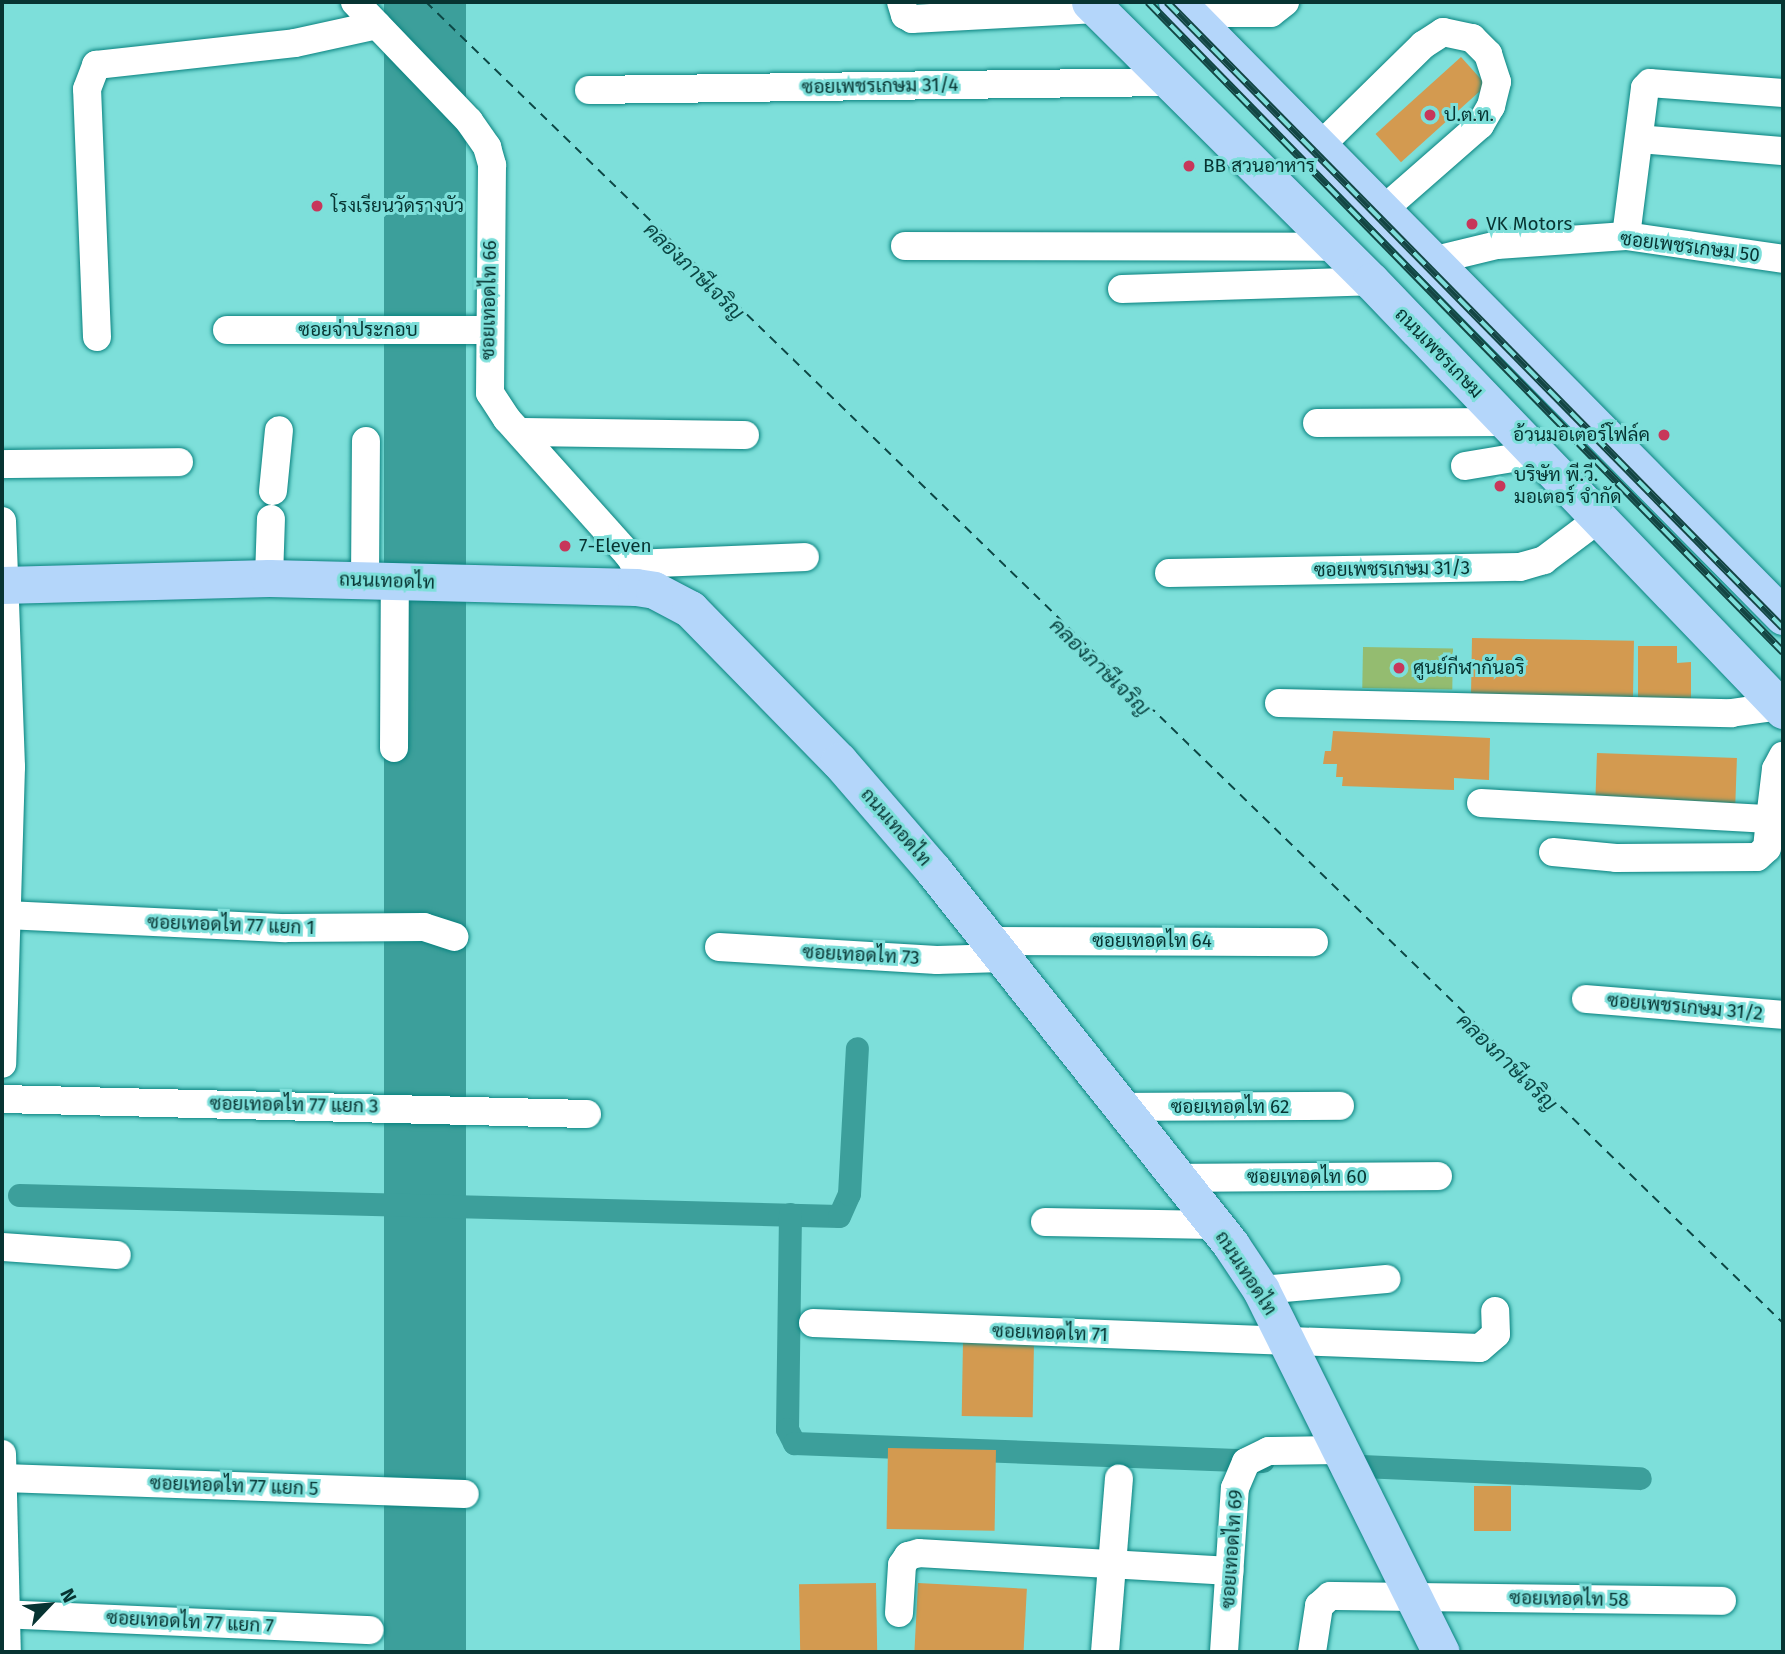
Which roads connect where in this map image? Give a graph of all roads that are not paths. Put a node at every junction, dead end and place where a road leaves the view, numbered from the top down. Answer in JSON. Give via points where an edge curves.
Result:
{"nodes":[{"id":1,"x":355,"y":2,"type":"edge"},
{"id":2,"x":901,"y":2,"type":"edge"},
{"id":3,"x":1285,"y":2,"type":"edge"},
{"id":4,"x":1093,"y":6,"type":"edge"},
{"id":5,"x":1183,"y":8,"type":"edge"},
{"id":6,"x":377,"y":25,"type":"junction"},
{"id":7,"x":1171,"y":82,"type":"junction"},
{"id":8,"x":589,"y":90,"type":"dead end"},
{"id":9,"x":1783,"y":93,"type":"edge"},
{"id":10,"x":1639,"y":139,"type":"junction"},
{"id":11,"x":1319,"y":147,"type":"junction"},
{"id":12,"x":1783,"y":151,"type":"edge"},
{"id":13,"x":1383,"y":210,"type":"junction"},
{"id":14,"x":1626,"y":236,"type":"junction"},
{"id":15,"x":905,"y":246,"type":"dead end"},
{"id":16,"x":1337,"y":247,"type":"junction"},
{"id":17,"x":1783,"y":259,"type":"edge"},
{"id":18,"x":1431,"y":261,"type":"junction"},
{"id":19,"x":1371,"y":281,"type":"junction"},
{"id":20,"x":1122,"y":289,"type":"dead end"},
{"id":21,"x":1483,"y":315,"type":"junction"},
{"id":22,"x":227,"y":330,"type":"dead end"},
{"id":23,"x":490,"y":330,"type":"junction"},
{"id":24,"x":97,"y":337,"type":"dead end"},
{"id":25,"x":1444,"y":359,"type":"junction"},
{"id":26,"x":1544,"y":376,"type":"junction"},
{"id":27,"x":1500,"y":417,"type":"junction"},
{"id":28,"x":1317,"y":423,"type":"dead end"},
{"id":29,"x":279,"y":430,"type":"dead end"},
{"id":30,"x":520,"y":432,"type":"junction"},
{"id":31,"x":745,"y":435,"type":"dead end"},
{"id":32,"x":366,"y":440,"type":"dead end"},
{"id":33,"x":1537,"y":454,"type":"junction"},
{"id":34,"x":179,"y":462,"type":"dead end"},
{"id":35,"x":2,"y":464,"type":"edge"},
{"id":36,"x":1465,"y":466,"type":"dead end"},
{"id":37,"x":273,"y":491,"type":"dead end"},
{"id":38,"x":1600,"y":518,"type":"junction"},
{"id":39,"x":271,"y":519,"type":"dead end"},
{"id":40,"x":2,"y":521,"type":"edge"},
{"id":41,"x":805,"y":557,"type":"dead end"},
{"id":42,"x":1169,"y":573,"type":"dead end"},
{"id":43,"x":644,"y":577,"type":"junction"},
{"id":44,"x":269,"y":578,"type":"junction"},
{"id":45,"x":380,"y":581,"type":"junction"},
{"id":46,"x":4,"y":585,"type":"edge"},
{"id":47,"x":1783,"y":617,"type":"edge"},
{"id":48,"x":1279,"y":703,"type":"dead end"},
{"id":49,"x":1782,"y":708,"type":"edge"},
{"id":50,"x":394,"y":748,"type":"dead end"},
{"id":51,"x":1783,"y":756,"type":"edge"},
{"id":52,"x":6,"y":767,"type":"edge"},
{"id":53,"x":1481,"y":803,"type":"dead end"},
{"id":54,"x":1770,"y":819,"type":"junction"},
{"id":55,"x":1553,"y":852,"type":"dead end"},
{"id":56,"x":6,"y":915,"type":"junction"},
{"id":57,"x":454,"y":937,"type":"dead end"},
{"id":58,"x":1314,"y":942,"type":"dead end"},
{"id":59,"x":719,"y":947,"type":"dead end"},
{"id":60,"x":996,"y":950,"type":"junction"},
{"id":61,"x":1586,"y":999,"type":"dead end"},
{"id":62,"x":1783,"y":1015,"type":"edge"},
{"id":63,"x":3,"y":1018,"type":"edge"},
{"id":64,"x":2,"y":1064,"type":"edge"},
{"id":65,"x":2,"y":1099,"type":"edge"},
{"id":66,"x":1340,"y":1106,"type":"dead end"},
{"id":67,"x":1119,"y":1107,"type":"junction"},
{"id":68,"x":587,"y":1114,"type":"dead end"},
{"id":69,"x":1438,"y":1176,"type":"dead end"},
{"id":70,"x":1177,"y":1178,"type":"junction"},
{"id":71,"x":1045,"y":1222,"type":"dead end"},
{"id":72,"x":1215,"y":1225,"type":"junction"},
{"id":73,"x":2,"y":1247,"type":"edge"},
{"id":74,"x":117,"y":1255,"type":"dead end"},
{"id":75,"x":1387,"y":1279,"type":"dead end"},
{"id":76,"x":1261,"y":1290,"type":"junction"},
{"id":77,"x":1495,"y":1311,"type":"dead end"},
{"id":78,"x":813,"y":1323,"type":"dead end"},
{"id":79,"x":1287,"y":1342,"type":"junction"},
{"id":80,"x":1342,"y":1451,"type":"junction"},
{"id":81,"x":2,"y":1466,"type":"edge"},
{"id":82,"x":1119,"y":1479,"type":"dead end"},
{"id":83,"x":465,"y":1494,"type":"dead end"},
{"id":84,"x":1111,"y":1564,"type":"junction"},
{"id":85,"x":1229,"y":1571,"type":"junction"},
{"id":86,"x":1415,"y":1597,"type":"junction"},
{"id":87,"x":1722,"y":1601,"type":"dead end"},
{"id":88,"x":899,"y":1613,"type":"dead end"},
{"id":89,"x":6,"y":1614,"type":"edge"},
{"id":90,"x":370,"y":1630,"type":"dead end"},
{"id":91,"x":7,"y":1652,"type":"edge"},
{"id":92,"x":1105,"y":1652,"type":"edge"},
{"id":93,"x":1224,"y":1652,"type":"edge"},
{"id":94,"x":1312,"y":1652,"type":"edge"},
{"id":95,"x":1441,"y":1652,"type":"edge"}],
"edges":[{"from":1,"to":6,"type":"street","name":"ซอยเทอดไท 66"},
{"from":2,"to":4,"type":"street","via":[[905,15],[912,19]]},
{"from":3,"to":5,"type":"street","via":[[1271,13]]},
{"from":4,"to":7,"type":"main road","name":"ถนนเพชรเกษม"},
{"from":5,"to":11,"type":"main road"},
{"from":6,"to":23,"type":"street","name":"ซอยเทอดไท 66","via":[[488,147],[492,165]]},
{"from":6,"to":24,"type":"street","via":[[295,43],[96,65],[87,89]]},
{"from":7,"to":8,"type":"street","name":"ซอยเพชรเกษม 31/4"},
{"from":7,"to":16,"type":"main road","name":"ถนนเพชรเกษม"},
{"from":9,"to":10,"type":"street","via":[[1650,83],[1645,88]]},
{"from":10,"to":12,"type":"street"},
{"from":10,"to":14,"type":"street"},
{"from":11,"to":13,"type":"main road"},
{"from":11,"to":13,"type":"street","via":[[1423,45],[1444,32],[1472,38],[1488,54],[1497,82],[1491,106],[1480,125]]},
{"from":13,"to":18,"type":"main road"},
{"from":14,"to":17,"type":"street","name":"ซอยเพชรเกษม 50"},
{"from":14,"to":18,"type":"street","name":"ซอยเพชรเกษม 50","via":[[1497,245]]},
{"from":15,"to":16,"type":"street"},
{"from":16,"to":19,"type":"main road","name":"ถนนเพชรเกษม"},
{"from":18,"to":21,"type":"main road"},
{"from":19,"to":20,"type":"street"},
{"from":19,"to":25,"type":"main road","name":"ถนนเพชรเกษม"},
{"from":21,"to":25,"type":"main road","via":[[1484,345],[1473,366],[1454,368]]},
{"from":21,"to":26,"type":"main road"},
{"from":22,"to":23,"type":"street","name":"ซอยจ่าประกอบ"},
{"from":23,"to":30,"type":"street","name":"ซอยเทอดไท 66","via":[[490,393]]},
{"from":25,"to":27,"type":"main road","name":"ถนนเพชรเกษม"},
{"from":26,"to":27,"type":"main road","via":[[1505,380],[1496,392]]},
{"from":26,"to":47,"type":"main road"},
{"from":27,"to":28,"type":"street"},
{"from":27,"to":33,"type":"main road","name":"ถนนเพชรเกษม"},
{"from":29,"to":37,"type":"street"},
{"from":30,"to":31,"type":"street"},
{"from":30,"to":43,"type":"street","name":"ซอยเทอดไท 66"},
{"from":32,"to":45,"type":"street"},
{"from":33,"to":36,"type":"street"},
{"from":33,"to":38,"type":"main road","name":"ถนนเพชรเกษม"},
{"from":34,"to":35,"type":"street"},
{"from":38,"to":42,"type":"street","name":"ซอยเพชรเกษม 31/3","via":[[1544,560],[1520,567]]},
{"from":38,"to":49,"type":"main road","name":"ถนนเพชรเกษม"},
{"from":39,"to":44,"type":"street"},
{"from":40,"to":46,"type":"street"},
{"from":41,"to":43,"type":"street"},
{"from":43,"to":45,"type":"main road","name":"ถนนเทอดไท"},
{"from":43,"to":60,"type":"main road","name":"ถนนเทอดไท","via":[[690,609],[778,697],[879,806]]},
{"from":44,"to":45,"type":"main road","name":"ถนนเทอดไท"},
{"from":44,"to":46,"type":"main road","name":"ถนนเทอดไท"},
{"from":45,"to":50,"type":"street"},
{"from":46,"to":52,"type":"street"},
{"from":48,"to":49,"type":"street","via":[[1731,713]]},
{"from":51,"to":54,"type":"street","via":[[1776,769]]},
{"from":52,"to":56,"type":"street"},
{"from":53,"to":54,"type":"street"},
{"from":54,"to":55,"type":"street","via":[[1767,848],[1757,857],[1616,858]]},
{"from":56,"to":57,"type":"street","name":"ซอยเทอดไท 77 แยก 1","via":[[286,928],[424,927]]},
{"from":56,"to":63,"type":"street"},
{"from":58,"to":60,"type":"street","name":"ซอยเทอดไท 64"},
{"from":59,"to":60,"type":"street","name":"ซอยเทอดไท 73","via":[[937,960]]},
{"from":60,"to":67,"type":"main road","name":"ถนนเทอดไท"},
{"from":61,"to":62,"type":"street","name":"ซอยเพชรเกษม 31/2"},
{"from":63,"to":64,"type":"street"},
{"from":65,"to":68,"type":"street","name":"ซอยเทอดไท 77 แยก 3"},
{"from":66,"to":67,"type":"street","name":"ซอยเทอดไท 62"},
{"from":67,"to":70,"type":"main road","name":"ถนนเทอดไท"},
{"from":69,"to":70,"type":"street","name":"ซอยเทอดไท 60"},
{"from":70,"to":72,"type":"main road","name":"ถนนเทอดไท"},
{"from":71,"to":72,"type":"street"},
{"from":72,"to":76,"type":"main road","name":"ถนนเทอดไท"},
{"from":73,"to":74,"type":"street"},
{"from":75,"to":76,"type":"street"},
{"from":76,"to":79,"type":"main road","name":"ถนนเทอดไท"},
{"from":77,"to":79,"type":"street","name":"ซอยเทอดไท 71","via":[[1496,1334],[1480,1348]]},
{"from":78,"to":79,"type":"street","name":"ซอยเทอดไท 71"},
{"from":79,"to":80,"type":"main road","name":"ถนนเทอดไท"},
{"from":80,"to":85,"type":"street","name":"ซอยเทอดไท 69","via":[[1269,1451],[1246,1462],[1235,1488]]},
{"from":80,"to":86,"type":"main road","name":"ถนนเทอดไท"},
{"from":81,"to":83,"type":"street","name":"ซอยเทอดไท 77 แยก 5"},
{"from":81,"to":89,"type":"street"},
{"from":82,"to":84,"type":"street"},
{"from":84,"to":85,"type":"street"},
{"from":84,"to":88,"type":"street","via":[[919,1553],[908,1556],[902,1566]]},
{"from":84,"to":92,"type":"street"},
{"from":85,"to":93,"type":"street","name":"ซอยเทอดไท 69"},
{"from":86,"to":87,"type":"street","name":"ซอยเทอดไท 58"},
{"from":86,"to":94,"type":"street","name":"ซอยเทอดไท 58","via":[[1323,1600]]},
{"from":86,"to":95,"type":"main road","name":"ถนนเทอดไท"},
{"from":89,"to":90,"type":"street","name":"ซอยเทอดไท 77 แยก 7"},
{"from":89,"to":91,"type":"street"}]}
